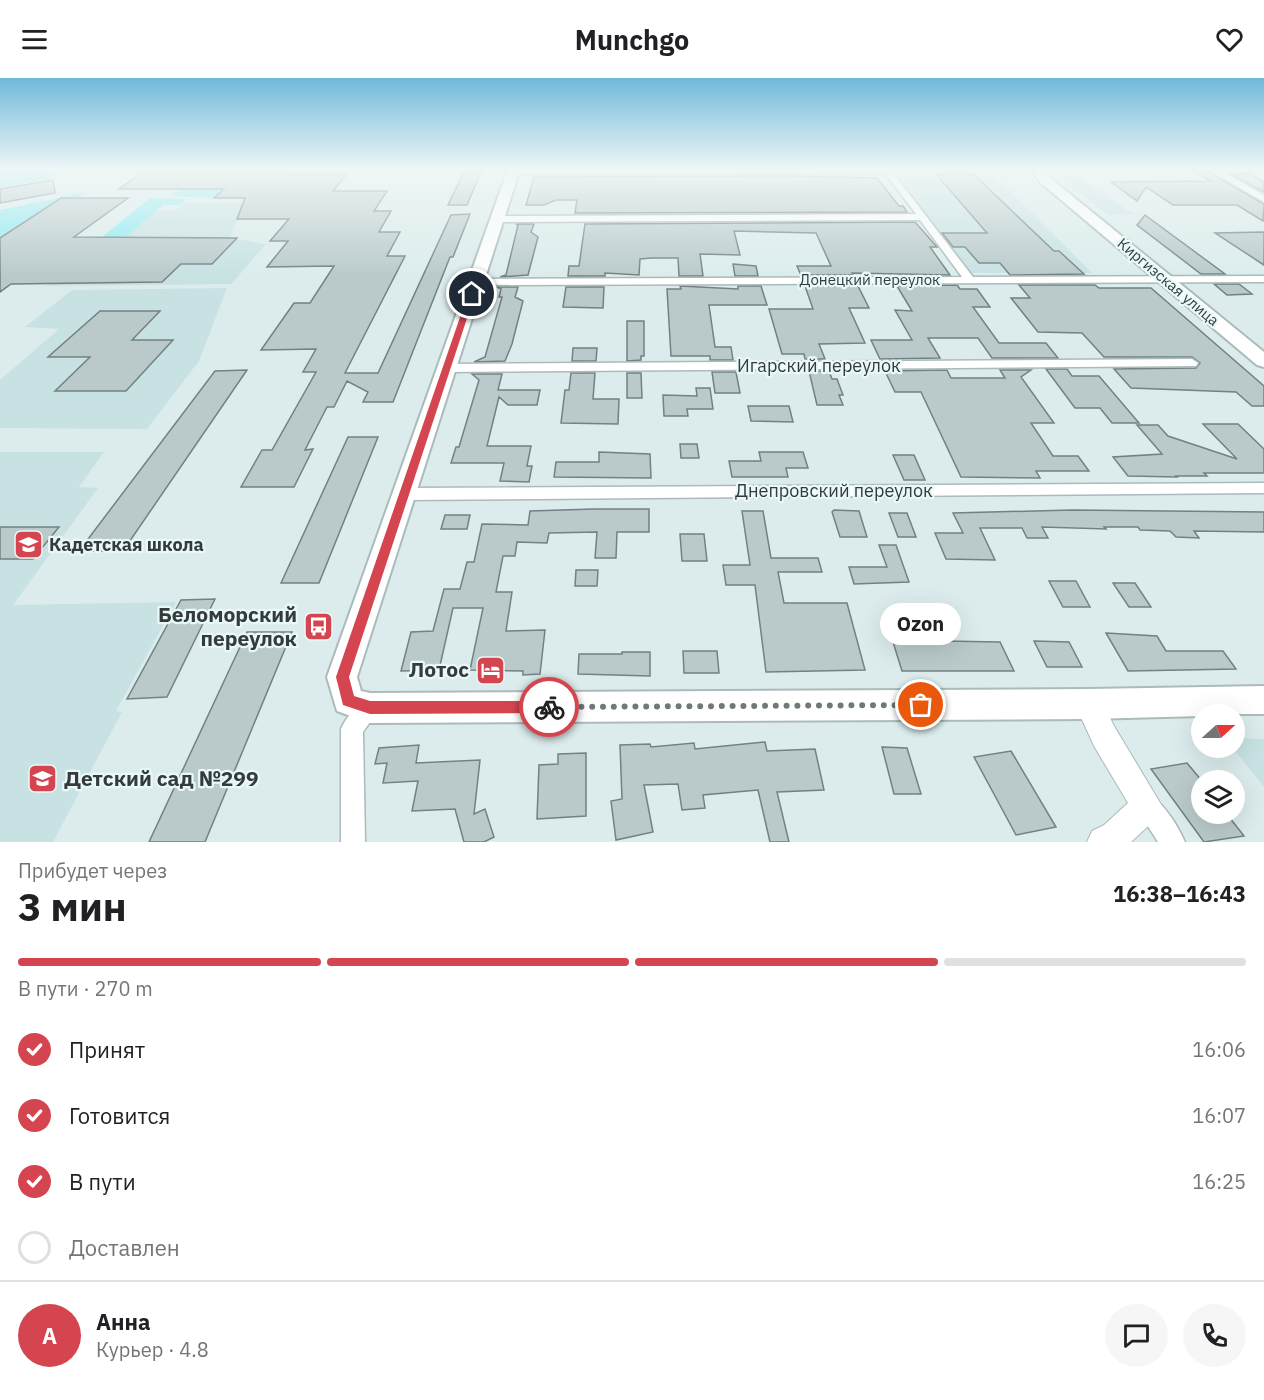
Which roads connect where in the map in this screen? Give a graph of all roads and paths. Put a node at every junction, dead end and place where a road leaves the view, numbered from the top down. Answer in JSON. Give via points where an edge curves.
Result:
{"nodes":[{"id":1,"x":502,"y":205,"type":"edge"},
{"id":2,"x":913,"y":205,"type":"edge"},
{"id":3,"x":1077,"y":205,"type":"edge"},
{"id":4,"x":922,"y":217,"type":"junction"},
{"id":5,"x":497,"y":219,"type":"junction"},
{"id":6,"x":1165,"y":279,"type":"junction"},
{"id":7,"x":1264,"y":279,"type":"edge"},
{"id":8,"x":970,"y":280,"type":"junction"},
{"id":9,"x":476,"y":282,"type":"junction"},
{"id":10,"x":1264,"y":361,"type":"edge"},
{"id":11,"x":1192,"y":363,"type":"dead end"},
{"id":12,"x":447,"y":368,"type":"junction"},
{"id":13,"x":1264,"y":488,"type":"edge"},
{"id":14,"x":404,"y":494,"type":"junction"},
{"id":15,"x":1264,"y":700,"type":"edge"},
{"id":16,"x":1089,"y":704,"type":"junction"},
{"id":17,"x":370,"y":708,"type":"junction"},
{"id":18,"x":1148,"y":806,"type":"junction"},
{"id":19,"x":353,"y":842,"type":"edge"},
{"id":20,"x":1102,"y":842,"type":"edge"},
{"id":21,"x":1173,"y":842,"type":"edge"}],
"edges":[{"from":1,"to":5,"type":"main road"},
{"from":2,"to":4,"type":"street"},
{"from":3,"to":6,"type":"main road","name":"Киргизская улица"},
{"from":4,"to":5,"type":"street"},
{"from":4,"to":8,"type":"street"},
{"from":5,"to":9,"type":"main road"},
{"from":6,"to":7,"type":"street","name":"Донецкий переулок"},
{"from":6,"to":8,"type":"street","name":"Донецкий переулок"},
{"from":6,"to":10,"type":"main road","name":"Киргизская улица"},
{"from":8,"to":9,"type":"street","name":"Донецкий переулок"},
{"from":9,"to":12,"type":"main road"},
{"from":11,"to":12,"type":"street","name":"Игарский переулок"},
{"from":12,"to":14,"type":"main road"},
{"from":13,"to":14,"type":"street","name":"Днепровский переулок"},
{"from":14,"to":17,"type":"main road","via":[[342,677],[348,700]]},
{"from":15,"to":16,"type":"main road"},
{"from":16,"to":17,"type":"main road"},
{"from":16,"to":18,"type":"street","via":[[1104,736]]},
{"from":17,"to":19,"type":"street","via":[[352,729]]},
{"from":18,"to":20,"type":"street"},
{"from":18,"to":21,"type":"street"}]}
